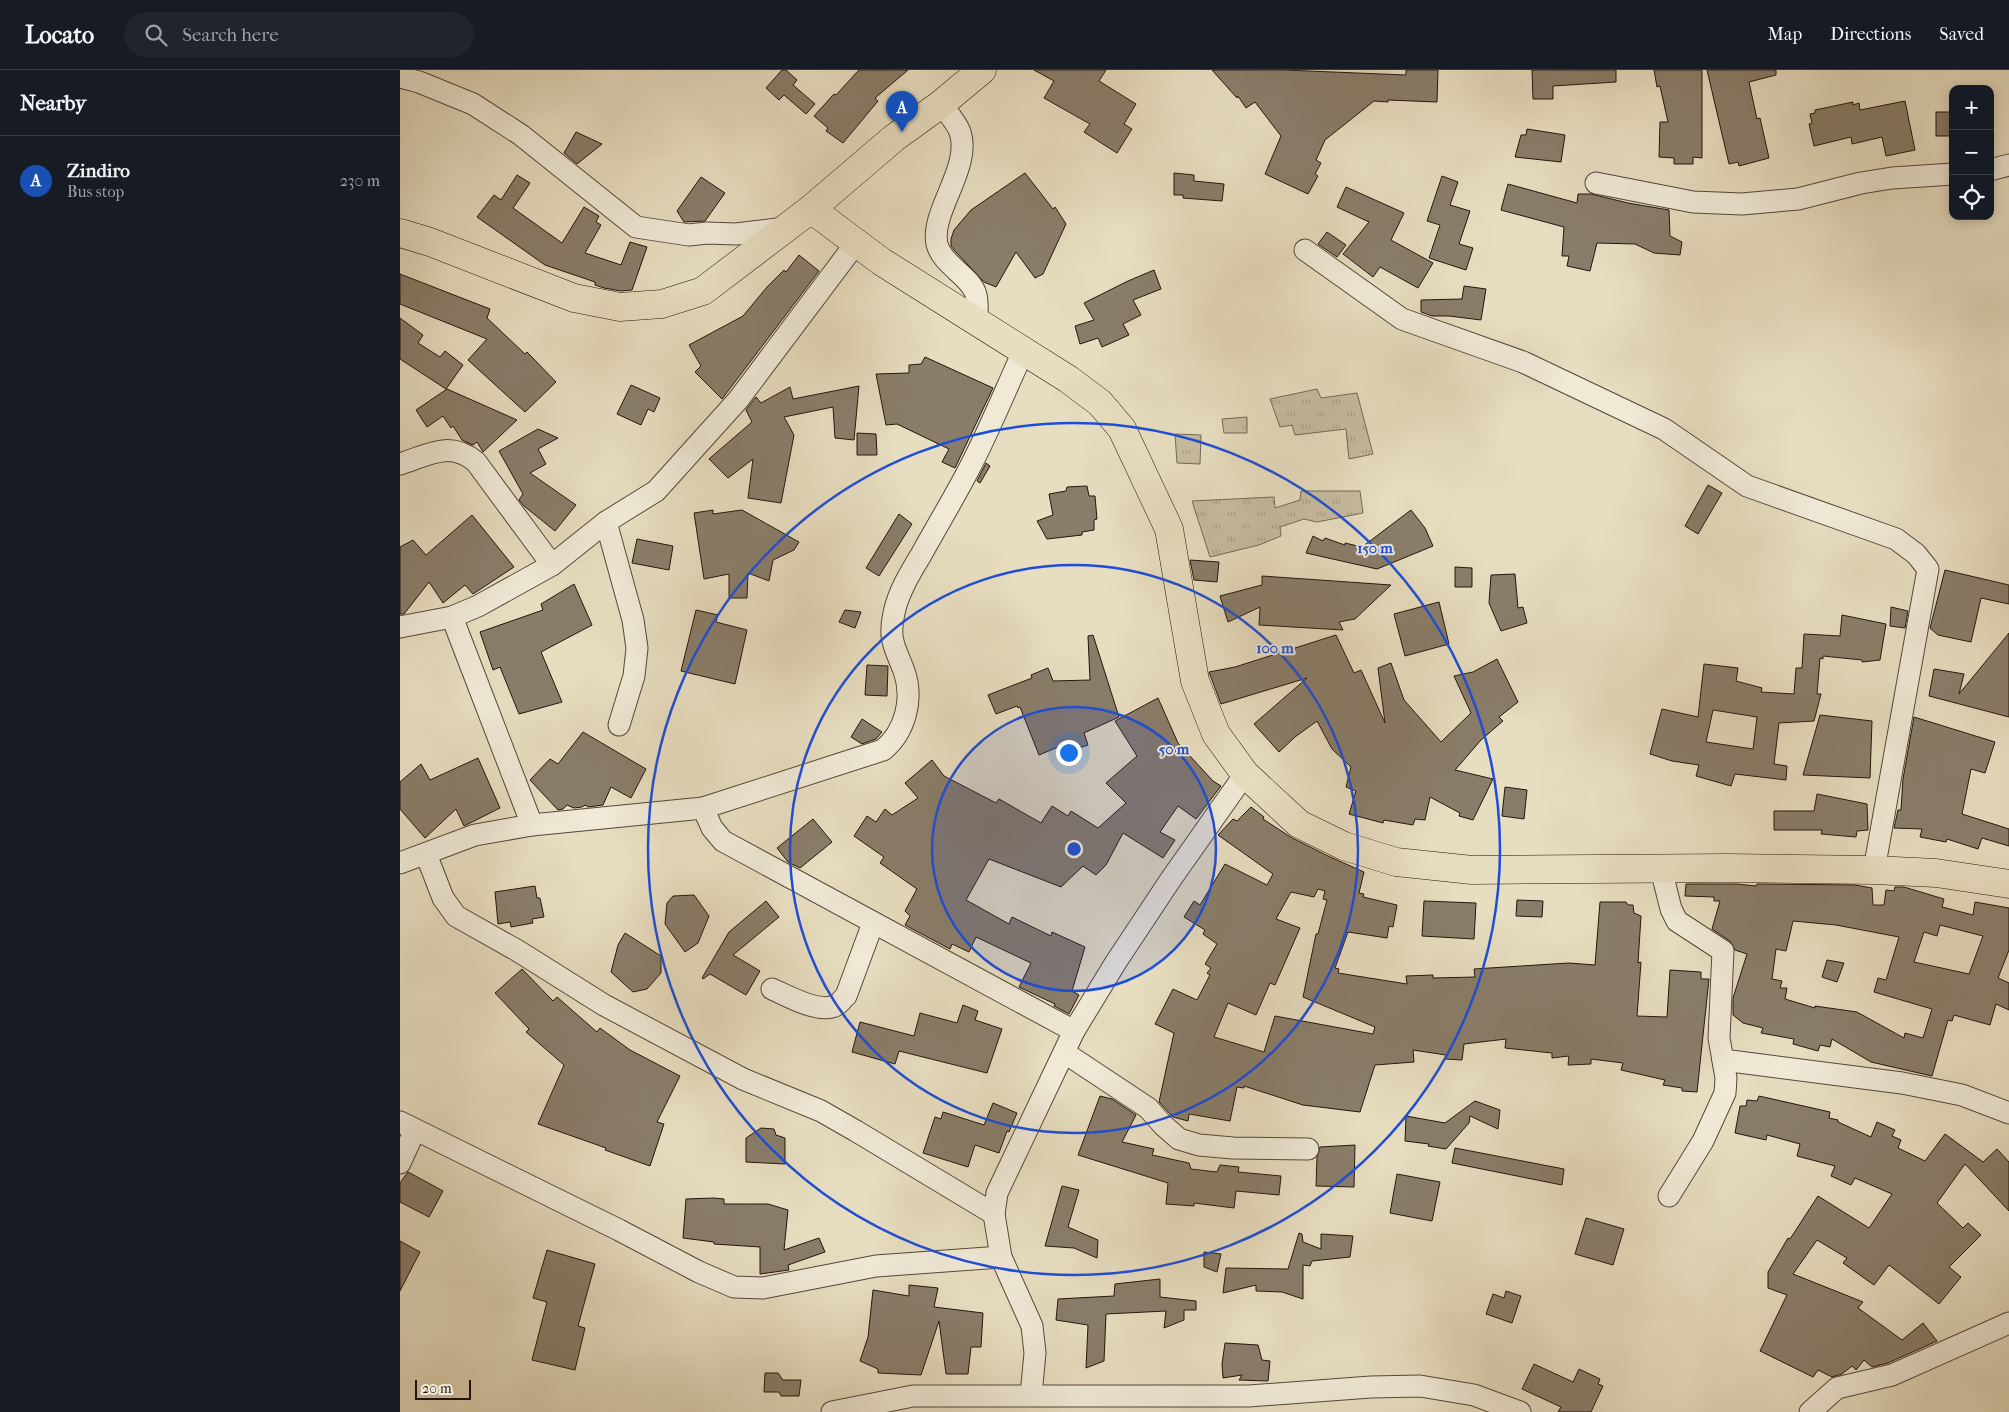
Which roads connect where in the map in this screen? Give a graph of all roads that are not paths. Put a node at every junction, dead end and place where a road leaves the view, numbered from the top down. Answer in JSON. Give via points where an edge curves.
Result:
{"nodes":[{"id":1,"x":982,"y":70,"type":"edge"},
{"id":2,"x":400,"y":77,"type":"edge"},
{"id":3,"x":941,"y":104,"type":"junction"},
{"id":4,"x":2009,"y":165,"type":"edge"},
{"id":5,"x":1994,"y":169,"type":"edge"},
{"id":6,"x":1949,"y":174,"type":"edge"},
{"id":7,"x":1596,"y":184,"type":"dead end"},
{"id":8,"x":811,"y":209,"type":"junction"},
{"id":9,"x":785,"y":228,"type":"junction"},
{"id":10,"x":400,"y":233,"type":"edge"},
{"id":11,"x":856,"y":243,"type":"junction"},
{"id":12,"x":1305,"y":250,"type":"dead end"},
{"id":13,"x":977,"y":322,"type":"junction"},
{"id":14,"x":1022,"y":352,"type":"junction"},
{"id":15,"x":400,"y":464,"type":"edge"},
{"id":16,"x":606,"y":522,"type":"junction"},
{"id":17,"x":552,"y":565,"type":"junction"},
{"id":18,"x":452,"y":617,"type":"junction"},
{"id":19,"x":400,"y":627,"type":"edge"},
{"id":20,"x":619,"y":725,"type":"dead end"},
{"id":21,"x":1245,"y":774,"type":"junction"},
{"id":22,"x":703,"y":808,"type":"junction"},
{"id":23,"x":532,"y":825,"type":"junction"},
{"id":24,"x":426,"y":854,"type":"junction"},
{"id":25,"x":400,"y":863,"type":"edge"},
{"id":26,"x":1661,"y":869,"type":"junction"},
{"id":27,"x":1874,"y":870,"type":"junction"},
{"id":28,"x":2009,"y":884,"type":"edge"},
{"id":29,"x":873,"y":923,"type":"junction"},
{"id":30,"x":772,"y":989,"type":"dead end"},
{"id":31,"x":1074,"y":1032,"type":"junction"},
{"id":32,"x":1065,"y":1053,"type":"junction"},
{"id":33,"x":1723,"y":1060,"type":"junction"},
{"id":34,"x":2009,"y":1113,"type":"edge"},
{"id":35,"x":408,"y":1126,"type":"edge"},
{"id":36,"x":1308,"y":1149,"type":"dead end"},
{"id":37,"x":400,"y":1163,"type":"edge"},
{"id":38,"x":1669,"y":1196,"type":"dead end"},
{"id":39,"x":994,"y":1214,"type":"junction"},
{"id":40,"x":1001,"y":1257,"type":"junction"},
{"id":41,"x":2009,"y":1323,"type":"edge"},
{"id":42,"x":1464,"y":1393,"type":"junction"},
{"id":43,"x":1031,"y":1395,"type":"junction"},
{"id":44,"x":832,"y":1412,"type":"edge"},
{"id":45,"x":1485,"y":1412,"type":"edge"},
{"id":46,"x":1520,"y":1412,"type":"edge"},
{"id":47,"x":1810,"y":1412,"type":"edge"}],
"edges":[{"from":1,"to":3,"type":"main road"},
{"from":2,"to":9,"type":"street","via":[[473,104],[521,135],[636,227],[689,235]]},
{"from":3,"to":8,"type":"main road","via":[[894,138]]},
{"from":3,"to":13,"type":"street","via":[[960,132],[962,151],[937,231],[937,244],[945,259],[971,284],[976,294]]},
{"from":4,"to":5,"type":"street"},
{"from":6,"to":7,"type":"street","via":[[1892,178],[1798,199],[1742,204],[1693,202]]},
{"from":8,"to":9,"type":"main road"},
{"from":8,"to":11,"type":"main road"},
{"from":9,"to":10,"type":"main road","via":[[703,291],[662,304],[620,307],[574,298]]},
{"from":11,"to":13,"type":"main road"},
{"from":11,"to":16,"type":"street","via":[[738,400],[705,437],[656,491]]},
{"from":12,"to":27,"type":"street","via":[[1402,319],[1523,362],[1664,429],[1747,486],[1896,539],[1916,554],[1928,569]]},
{"from":13,"to":14,"type":"main road"},
{"from":14,"to":21,"type":"main road","via":[[1068,379],[1100,403],[1122,429],[1169,529],[1195,681],[1216,734]]},
{"from":14,"to":22,"type":"street","via":[[970,468],[908,578],[894,611],[890,633],[904,673],[908,699],[903,726],[893,742],[866,757]]},
{"from":15,"to":17,"type":"street","via":[[444,449],[460,451],[470,457]]},
{"from":16,"to":17,"type":"street"},
{"from":16,"to":20,"type":"street","via":[[633,620],[637,648],[634,676]]},
{"from":17,"to":18,"type":"street"},
{"from":18,"to":19,"type":"street"},
{"from":18,"to":23,"type":"street"},
{"from":21,"to":26,"type":"main road","via":[[1299,824],[1344,846],[1396,862],[1472,870]]},
{"from":21,"to":31,"type":"street","via":[[1171,879]]},
{"from":22,"to":23,"type":"street"},
{"from":22,"to":29,"type":"street","via":[[712,828],[723,840]]},
{"from":23,"to":24,"type":"street","via":[[475,835]]},
{"from":24,"to":25,"type":"street"},
{"from":24,"to":39,"type":"street","via":[[442,898],[456,916],[613,1010],[743,1079],[821,1111]]},
{"from":26,"to":27,"type":"main road"},
{"from":26,"to":33,"type":"street","via":[[1677,921],[1723,951],[1719,1038]]},
{"from":27,"to":28,"type":"main road","via":[[1936,873]]},
{"from":29,"to":30,"type":"street","via":[[846,996],[837,1005],[825,1009]]},
{"from":29,"to":31,"type":"street"},
{"from":31,"to":32,"type":"street"},
{"from":32,"to":36,"type":"street","via":[[1148,1108],[1179,1139],[1199,1145],[1233,1148]]},
{"from":32,"to":39,"type":"street","via":[[997,1192]]},
{"from":33,"to":34,"type":"street","via":[[1902,1083],[1962,1095]]},
{"from":33,"to":38,"type":"street","via":[[1725,1093],[1703,1141]]},
{"from":35,"to":37,"type":"street"},
{"from":35,"to":40,"type":"street","via":[[734,1287],[763,1288],[876,1266]]},
{"from":39,"to":40,"type":"street"},
{"from":40,"to":43,"type":"street","via":[[1032,1326],[1035,1353]]},
{"from":41,"to":47,"type":"street","via":[[1892,1375],[1836,1388]]},
{"from":42,"to":43,"type":"street","via":[[1420,1386],[1249,1396]]},
{"from":42,"to":45,"type":"street"},
{"from":42,"to":46,"type":"street"},
{"from":43,"to":44,"type":"street","via":[[914,1396]]}]}
